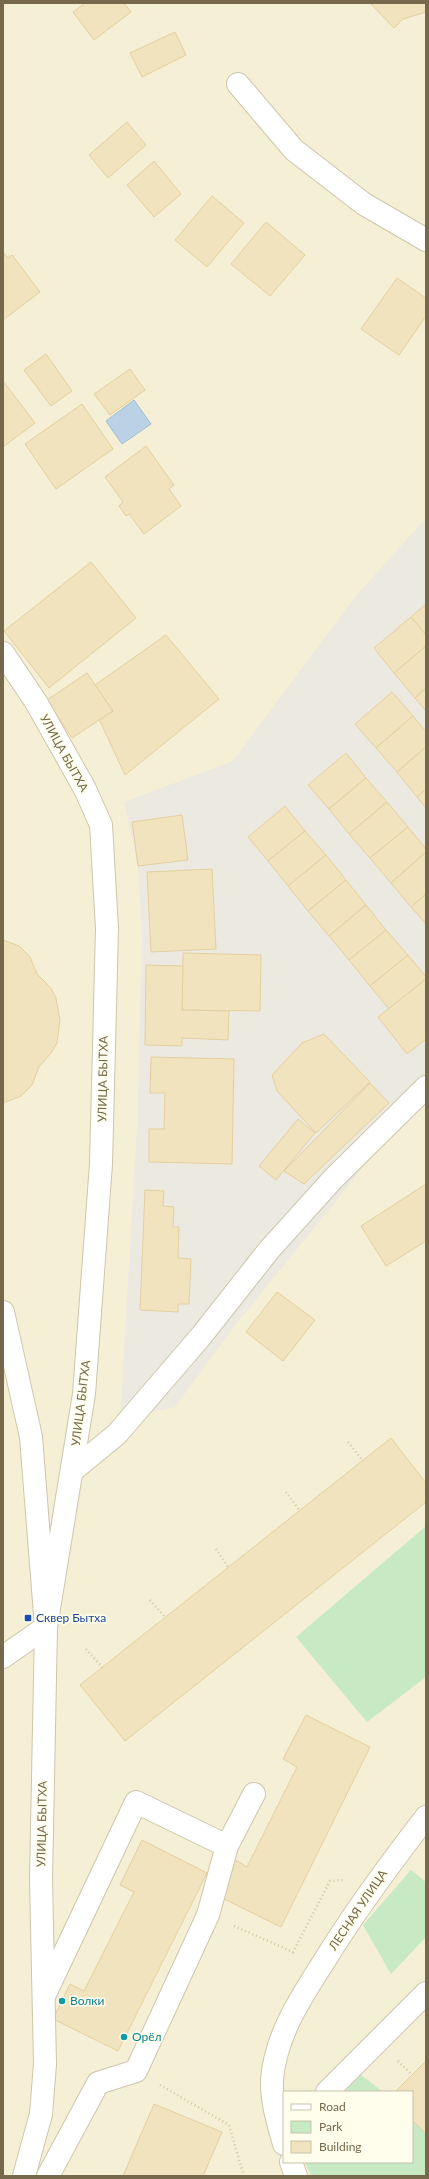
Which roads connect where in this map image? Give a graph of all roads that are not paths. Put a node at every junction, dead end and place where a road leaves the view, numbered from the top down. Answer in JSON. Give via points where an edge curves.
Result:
{"nodes":[{"id":1,"x":238,"y":84,"type":"dead end"},
{"id":2,"x":426,"y":240,"type":"edge"},
{"id":3,"x":3,"y":653,"type":"edge"},
{"id":4,"x":426,"y":1087,"type":"edge"},
{"id":5,"x":3,"y":1312,"type":"edge"},
{"id":6,"x":72,"y":1471,"type":"junction"},
{"id":7,"x":46,"y":1627,"type":"junction"},
{"id":8,"x":3,"y":1657,"type":"edge"},
{"id":9,"x":254,"y":1794,"type":"dead end"},
{"id":10,"x":426,"y":1817,"type":"edge"},
{"id":11,"x":227,"y":1846,"type":"junction"},
{"id":12,"x":426,"y":1993,"type":"edge"},
{"id":13,"x":43,"y":1999,"type":"junction"},
{"id":14,"x":328,"y":2091,"type":"edge"},
{"id":15,"x":283,"y":2139,"type":"edge"},
{"id":16,"x":290,"y":2163,"type":"edge"},
{"id":17,"x":24,"y":2176,"type":"edge"},
{"id":18,"x":48,"y":2176,"type":"edge"},
{"id":19,"x":296,"y":2176,"type":"edge"}],
"edges":[{"from":1,"to":2,"type":"street","via":[[294,150],[364,204]]},
{"from":3,"to":6,"type":"street","name":"УЛИЦА БЫТХА","via":[[36,702],[85,789],[101,825],[107,928],[101,1164],[84,1394]]},
{"from":4,"to":6,"type":"street","name":"УЛИЦА БЫТХА","via":[[333,1180],[269,1250],[202,1335],[117,1434]]},
{"from":5,"to":7,"type":"street","via":[[31,1437]]},
{"from":6,"to":7,"type":"street","name":"УЛИЦА БЫТХА"},
{"from":7,"to":8,"type":"street"},
{"from":7,"to":13,"type":"street","name":"УЛИЦА БЫТХА","via":[[41,1878]]},
{"from":9,"to":11,"type":"street"},
{"from":10,"to":15,"type":"street","name":"ЛЕСНАЯ УЛИЦА","via":[[376,1882],[295,2007],[278,2044],[272,2079],[275,2111]]},
{"from":11,"to":13,"type":"street","via":[[136,1802]]},
{"from":11,"to":18,"type":"street","via":[[208,1915],[136,2071],[98,2083]]},
{"from":12,"to":14,"type":"street"},
{"from":13,"to":17,"type":"street","name":"УЛИЦА БЫТХА","via":[[45,2064],[41,2114]]},
{"from":16,"to":19,"type":"street"}]}
